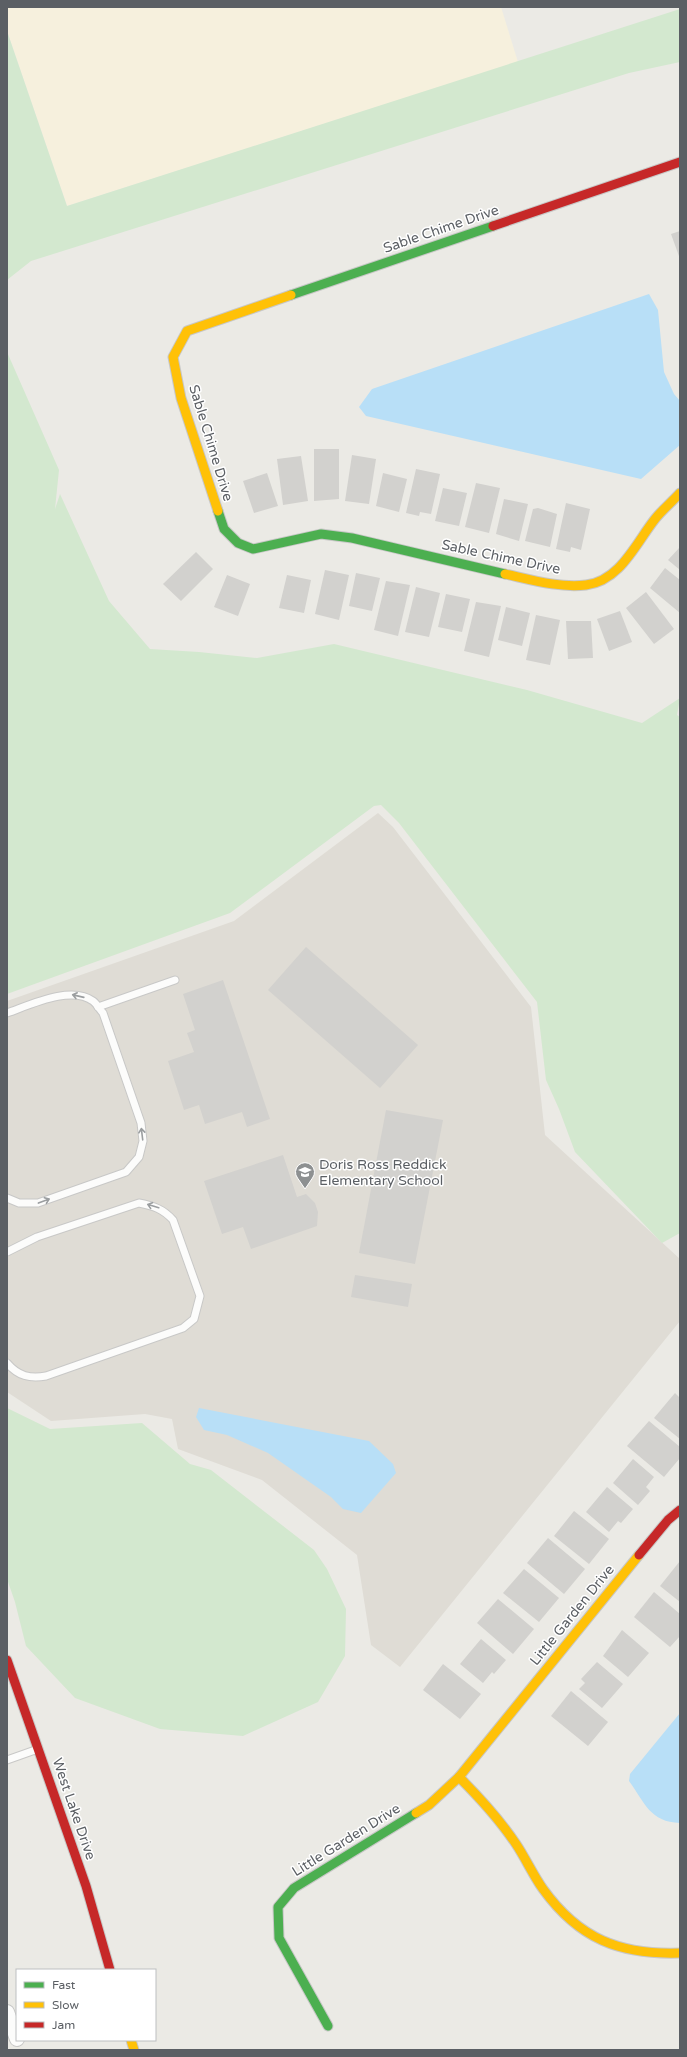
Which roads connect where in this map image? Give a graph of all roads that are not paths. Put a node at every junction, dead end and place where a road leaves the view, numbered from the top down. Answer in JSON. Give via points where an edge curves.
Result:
{"nodes":[{"id":1,"x":680,"y":162,"type":"edge"},
{"id":2,"x":680,"y":493,"type":"edge"},
{"id":3,"x":175,"y":980,"type":"dead end"},
{"id":4,"x":98,"y":1007,"type":"junction"},
{"id":5,"x":7,"y":1013,"type":"edge"},
{"id":6,"x":7,"y":1198,"type":"edge"},
{"id":7,"x":7,"y":1252,"type":"edge"},
{"id":8,"x":7,"y":1364,"type":"edge"},
{"id":9,"x":680,"y":1510,"type":"edge"},
{"id":10,"x":7,"y":1660,"type":"edge"},
{"id":11,"x":10,"y":1676,"type":"edge"},
{"id":12,"x":38,"y":1749,"type":"junction"},
{"id":13,"x":7,"y":1760,"type":"edge"},
{"id":14,"x":459,"y":1777,"type":"junction"},
{"id":15,"x":680,"y":1953,"type":"edge"},
{"id":16,"x":110,"y":1969,"type":"edge"},
{"id":17,"x":7,"y":2012,"type":"edge"},
{"id":18,"x":328,"y":2026,"type":"dead end"},
{"id":19,"x":16,"y":2037,"type":"edge"}],
"edges":[{"from":1,"to":2,"type":"street","name":"Sable Chime Drive","via":[[187,331],[173,357],[181,398],[224,529],[238,544],[253,549],[321,534],[352,538],[554,585],[587,584],[604,579],[625,561],[656,519]]},
{"from":3,"to":4,"type":"lane"},
{"from":4,"to":5,"type":"lane","one_way":true,"via":[[94,1002],[73,994],[48,999]]},
{"from":6,"to":4,"type":"lane","one_way":true,"via":[[19,1203],[38,1203],[126,1172],[139,1157],[143,1141],[141,1123],[103,1013]]},
{"from":8,"to":7,"type":"lane","one_way":true,"via":[[23,1376],[46,1376],[183,1328],[194,1319],[200,1296],[174,1220],[164,1210],[154,1206],[139,1203],[37,1237]]},
{"from":9,"to":14,"type":"street","name":"Little Garden Drive","via":[[668,1520]]},
{"from":10,"to":11,"type":"street","name":"West Lake Drive"},
{"from":11,"to":12,"type":"street","name":"West Lake Drive"},
{"from":12,"to":13,"type":"lane"},
{"from":12,"to":16,"type":"street","name":"West Lake Drive","via":[[86,1886]]},
{"from":14,"to":15,"type":"street","via":[[511,1837],[549,1896],[580,1928],[605,1943],[643,1954]]},
{"from":14,"to":18,"type":"street","name":"Little Garden Drive","via":[[429,1805],[294,1888],[278,1907],[279,1938]]},
{"from":17,"to":19,"type":"street"}]}
